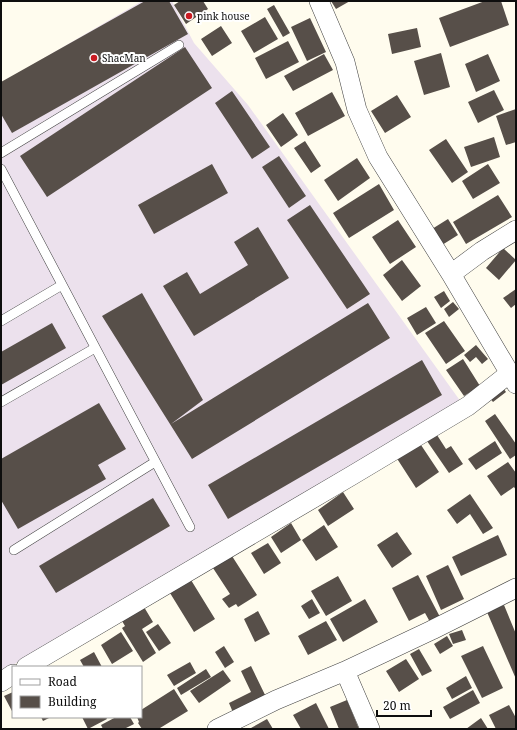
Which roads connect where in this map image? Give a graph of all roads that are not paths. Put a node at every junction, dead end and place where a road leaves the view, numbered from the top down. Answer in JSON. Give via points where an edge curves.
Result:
{"nodes":[{"id":1,"x":319,"y":1,"type":"edge"},
{"id":2,"x":179,"y":45,"type":"dead end"},
{"id":3,"x":1,"y":153,"type":"edge"},
{"id":4,"x":1,"y":170,"type":"edge"},
{"id":5,"x":516,"y":230,"type":"edge"},
{"id":6,"x":451,"y":274,"type":"junction"},
{"id":7,"x":62,"y":285,"type":"junction"},
{"id":8,"x":1,"y":321,"type":"edge"},
{"id":9,"x":95,"y":348,"type":"junction"},
{"id":10,"x":513,"y":378,"type":"edge"},
{"id":11,"x":1,"y":402,"type":"edge"},
{"id":12,"x":155,"y":462,"type":"junction"},
{"id":13,"x":190,"y":527,"type":"dead end"},
{"id":14,"x":14,"y":550,"type":"dead end"},
{"id":15,"x":516,"y":588,"type":"edge"},
{"id":16,"x":28,"y":666,"type":"edge"},
{"id":17,"x":345,"y":671,"type":"junction"},
{"id":18,"x":12,"y":675,"type":"edge"},
{"id":19,"x":1,"y":682,"type":"edge"},
{"id":20,"x":217,"y":729,"type":"edge"},
{"id":21,"x":370,"y":729,"type":"edge"}],
"edges":[{"from":1,"to":6,"type":"street","via":[[344,62],[357,110],[378,157]]},
{"from":2,"to":3,"type":"lane"},
{"from":4,"to":7,"type":"lane"},
{"from":5,"to":6,"type":"street"},
{"from":6,"to":10,"type":"street"},
{"from":7,"to":8,"type":"lane"},
{"from":7,"to":9,"type":"lane"},
{"from":9,"to":11,"type":"lane"},
{"from":9,"to":12,"type":"lane"},
{"from":10,"to":16,"type":"street"},
{"from":12,"to":13,"type":"lane"},
{"from":12,"to":14,"type":"lane"},
{"from":15,"to":17,"type":"street"},
{"from":17,"to":20,"type":"street","via":[[276,700]]},
{"from":17,"to":21,"type":"street"},
{"from":18,"to":19,"type":"street"}]}
